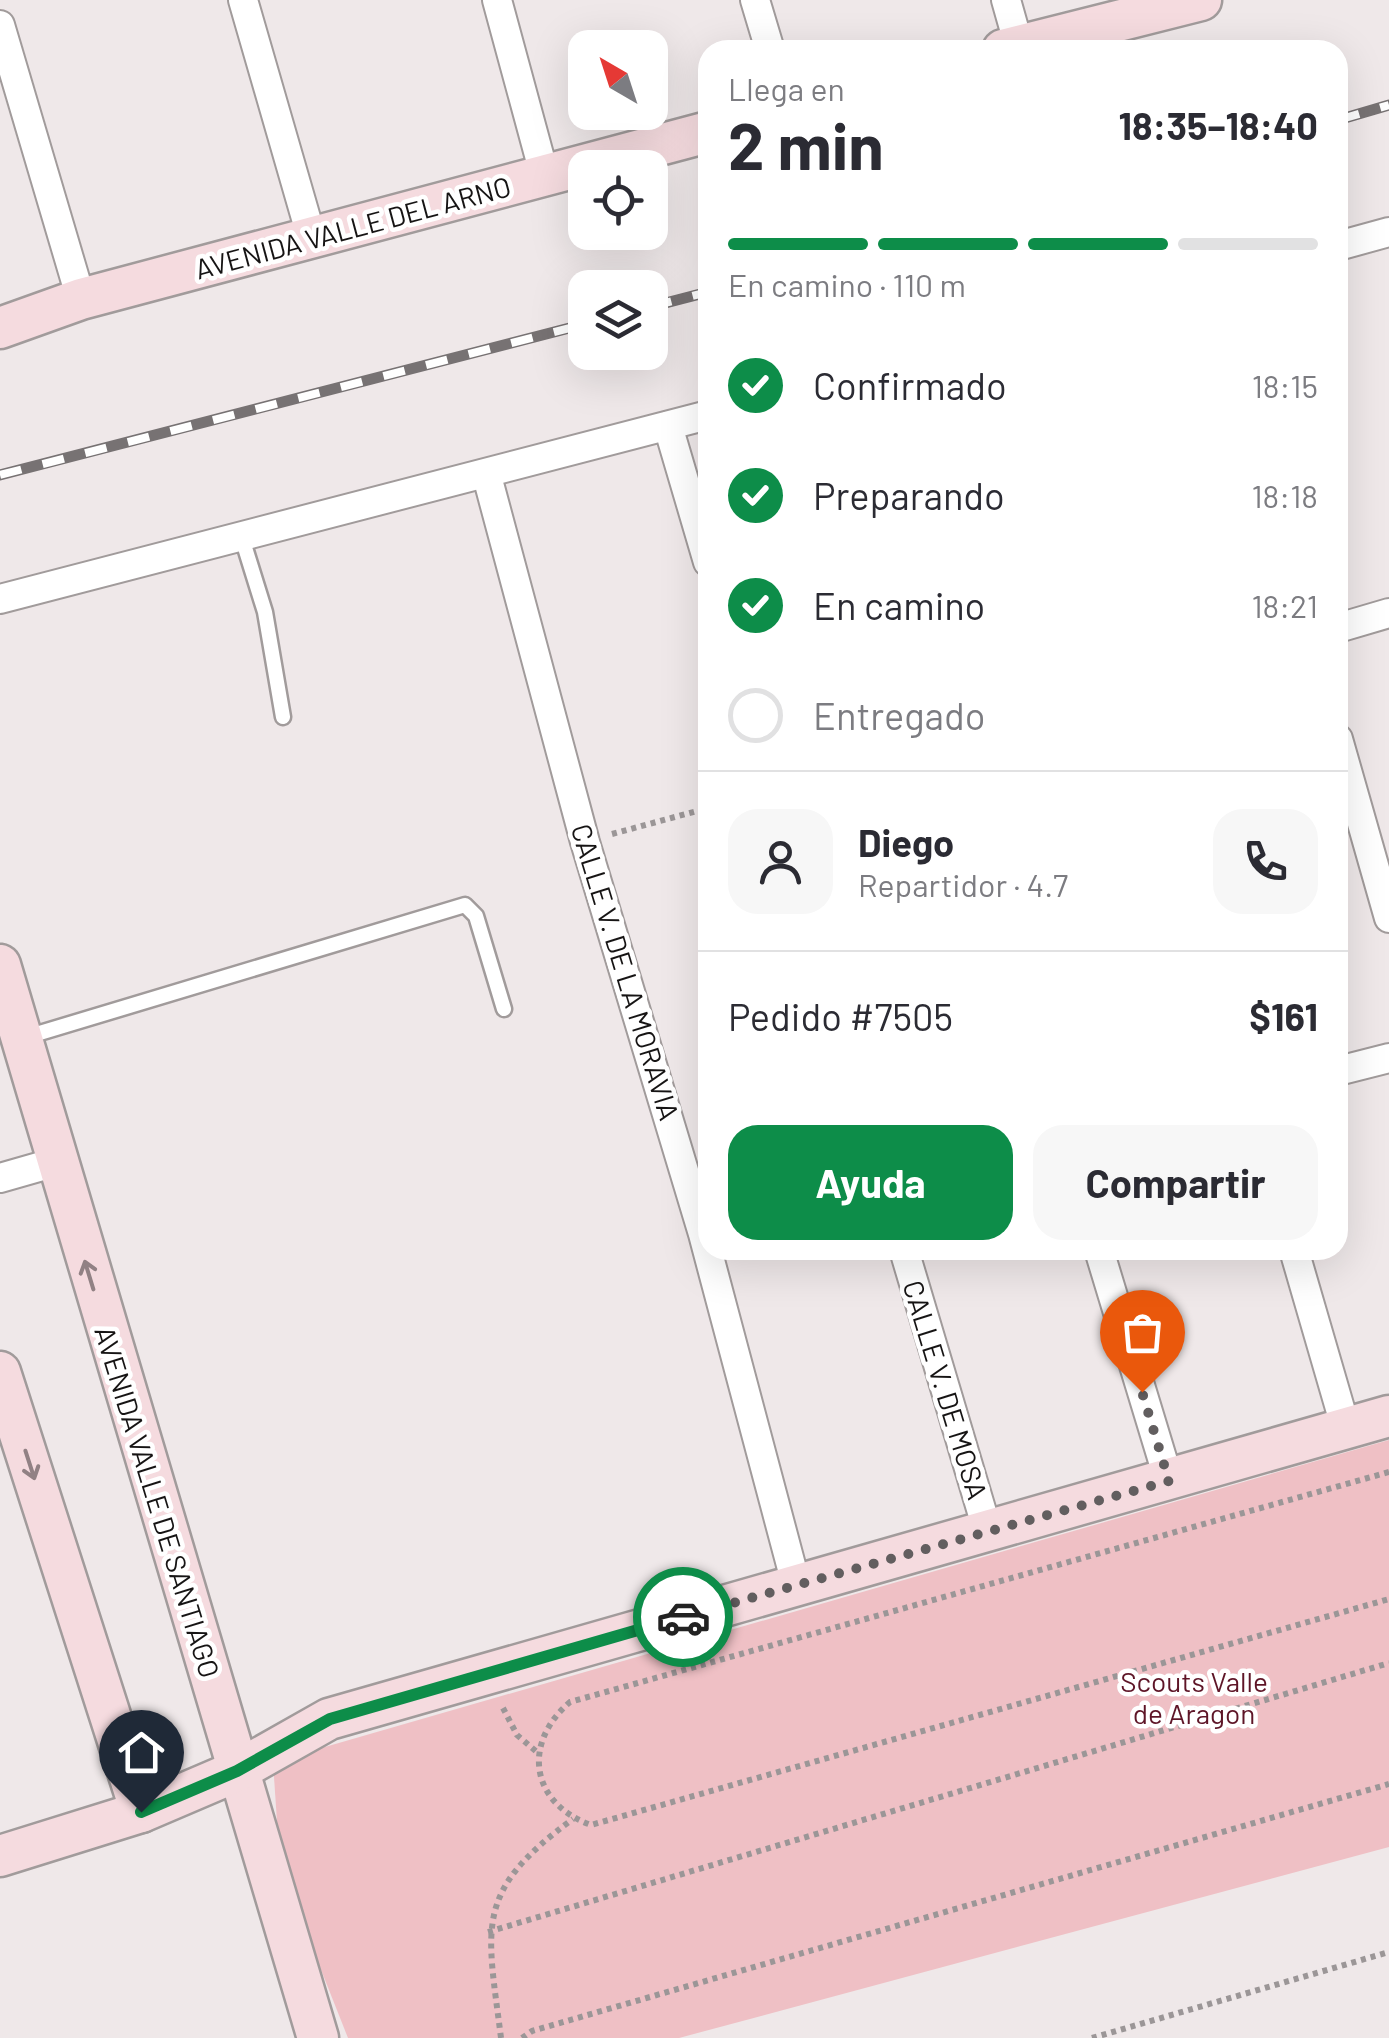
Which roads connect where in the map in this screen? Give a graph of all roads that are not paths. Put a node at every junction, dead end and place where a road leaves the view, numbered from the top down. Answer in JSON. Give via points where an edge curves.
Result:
{"nodes":[{"id":1,"x":243,"y":0,"type":"edge"},
{"id":2,"x":496,"y":0,"type":"edge"},
{"id":3,"x":755,"y":0,"type":"edge"},
{"id":4,"x":1006,"y":0,"type":"edge"},
{"id":5,"x":1201,"y":0,"type":"edge"},
{"id":6,"x":0,"y":25,"type":"edge"},
{"id":7,"x":767,"y":40,"type":"edge"},
{"id":8,"x":1010,"y":40,"type":"edge"},
{"id":9,"x":1043,"y":40,"type":"edge"},
{"id":10,"x":698,"y":135,"type":"edge"},
{"id":11,"x":546,"y":177,"type":"junction"},
{"id":12,"x":1389,"y":232,"type":"edge"},
{"id":13,"x":312,"y":239,"type":"junction"},
{"id":14,"x":1348,"y":243,"type":"edge"},
{"id":15,"x":81,"y":299,"type":"junction"},
{"id":16,"x":0,"y":328,"type":"edge"},
{"id":17,"x":698,"y":418,"type":"edge"},
{"id":18,"x":668,"y":426,"type":"junction"},
{"id":19,"x":487,"y":476,"type":"junction"},
{"id":20,"x":698,"y":528,"type":"edge"},
{"id":21,"x":242,"y":538,"type":"junction"},
{"id":22,"x":0,"y":599,"type":"edge"},
{"id":23,"x":1389,"y":613,"type":"edge"},
{"id":24,"x":1348,"y":625,"type":"edge"},
{"id":25,"x":283,"y":718,"type":"dead end"},
{"id":26,"x":1348,"y":774,"type":"edge"},
{"id":27,"x":1389,"y":918,"type":"edge"},
{"id":28,"x":0,"y":965,"type":"edge"},
{"id":29,"x":504,"y":1008,"type":"dead end"},
{"id":30,"x":22,"y":1038,"type":"junction"},
{"id":31,"x":1389,"y":1058,"type":"edge"},
{"id":32,"x":1348,"y":1068,"type":"edge"},
{"id":33,"x":56,"y":1162,"type":"junction"},
{"id":34,"x":0,"y":1178,"type":"edge"},
{"id":35,"x":698,"y":1211,"type":"edge"},
{"id":36,"x":712,"y":1260,"type":"edge"},
{"id":37,"x":907,"y":1260,"type":"edge"},
{"id":38,"x":1102,"y":1260,"type":"edge"},
{"id":39,"x":1297,"y":1260,"type":"edge"},
{"id":40,"x":0,"y":1372,"type":"edge"},
{"id":41,"x":1389,"y":1416,"type":"edge"},
{"id":42,"x":1346,"y":1429,"type":"junction"},
{"id":43,"x":1169,"y":1481,"type":"junction"},
{"id":44,"x":987,"y":1529,"type":"junction"},
{"id":45,"x":796,"y":1584,"type":"junction"},
{"id":46,"x":237,"y":1771,"type":"junction"},
{"id":47,"x":141,"y":1812,"type":"junction"},
{"id":48,"x":0,"y":1856,"type":"edge"},
{"id":49,"x":318,"y":2038,"type":"edge"}],
"edges":[{"from":1,"to":13,"type":"street"},
{"from":2,"to":11,"type":"street"},
{"from":3,"to":7,"type":"street"},
{"from":4,"to":8,"type":"street"},
{"from":5,"to":9,"type":"street"},
{"from":6,"to":15,"type":"street"},
{"from":10,"to":11,"type":"street","name":"AVENIDA VALLE DEL ARNO"},
{"from":11,"to":13,"type":"street","name":"AVENIDA VALLE DEL ARNO"},
{"from":12,"to":14,"type":"street"},
{"from":13,"to":15,"type":"street","name":"AVENIDA VALLE DEL ARNO"},
{"from":15,"to":16,"type":"street","name":"AVENIDA VALLE DEL ARNO"},
{"from":17,"to":18,"type":"street"},
{"from":18,"to":19,"type":"street"},
{"from":18,"to":20,"type":"street"},
{"from":19,"to":21,"type":"street"},
{"from":19,"to":35,"type":"street","name":"CALLE V. DE LA MORAVIA","via":[[585,842]]},
{"from":21,"to":22,"type":"street"},
{"from":21,"to":25,"type":"lane","via":[[264,612]]},
{"from":23,"to":24,"type":"street"},
{"from":26,"to":27,"type":"street"},
{"from":28,"to":30,"type":"street","name":"AVENIDA VALLE DE SANTIAGO"},
{"from":29,"to":30,"type":"lane","via":[[476,916],[465,905]]},
{"from":30,"to":33,"type":"street","name":"AVENIDA VALLE DE SANTIAGO"},
{"from":31,"to":32,"type":"street"},
{"from":33,"to":34,"type":"street"},
{"from":46,"to":33,"type":"street","name":"AVENIDA VALLE DE SANTIAGO","one_way":true},
{"from":36,"to":45,"type":"street","name":"CALLE V. DE LA MORAVIA"},
{"from":37,"to":44,"type":"street","name":"CALLE V. DE MOSA"},
{"from":38,"to":43,"type":"street"},
{"from":39,"to":42,"type":"street"},
{"from":40,"to":47,"type":"street","one_way":true},
{"from":41,"to":42,"type":"street"},
{"from":42,"to":43,"type":"street"},
{"from":43,"to":44,"type":"street"},
{"from":44,"to":45,"type":"street"},
{"from":45,"to":46,"type":"street","via":[[330,1719]]},
{"from":46,"to":47,"type":"street"},
{"from":46,"to":49,"type":"street","name":"AVENIDA VALLE DE SANTIAGO"},
{"from":47,"to":48,"type":"street"}]}
